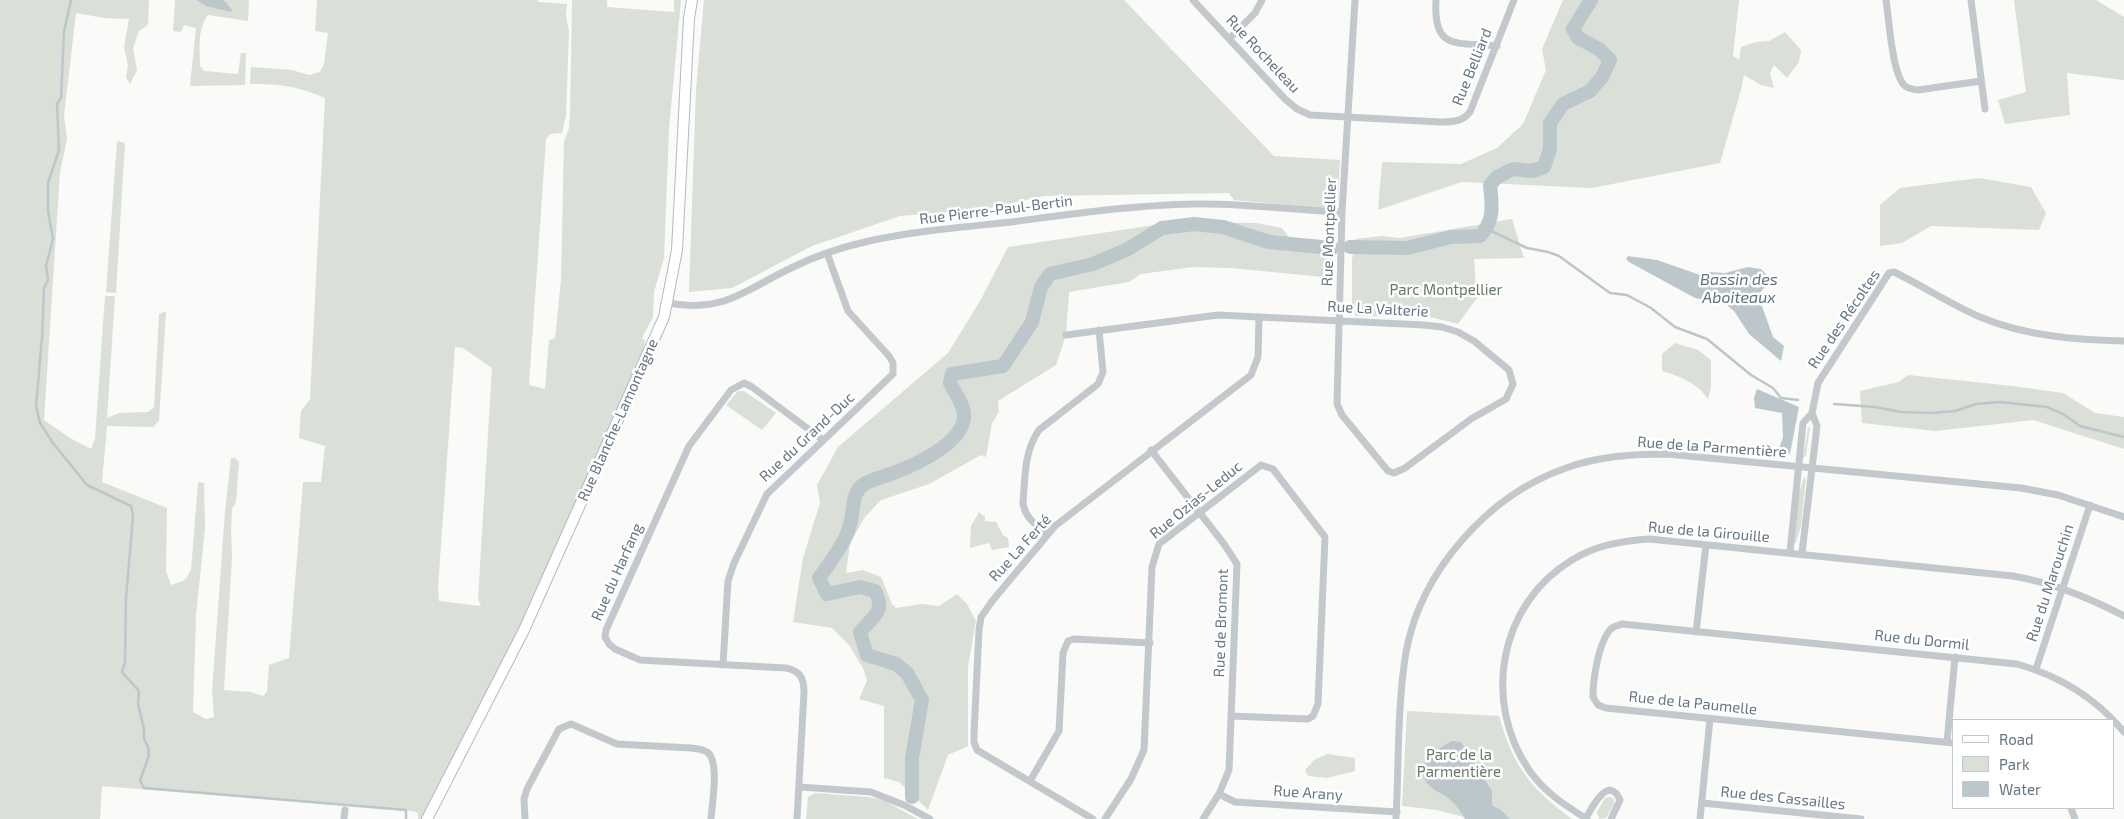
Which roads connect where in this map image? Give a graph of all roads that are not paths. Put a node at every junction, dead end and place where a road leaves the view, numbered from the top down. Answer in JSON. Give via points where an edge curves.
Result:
{"nodes":[{"id":1,"x":692,"y":0,"type":"edge"},
{"id":2,"x":1193,"y":0,"type":"edge"},
{"id":3,"x":1262,"y":0,"type":"edge"},
{"id":4,"x":1355,"y":0,"type":"edge"},
{"id":5,"x":1436,"y":0,"type":"edge"},
{"id":6,"x":1514,"y":0,"type":"edge"},
{"id":7,"x":1886,"y":0,"type":"edge"},
{"id":8,"x":1972,"y":0,"type":"edge"},
{"id":9,"x":1230,"y":38,"type":"junction"},
{"id":10,"x":1497,"y":46,"type":"junction"},
{"id":11,"x":1981,"y":80,"type":"junction"},
{"id":12,"x":1985,"y":109,"type":"dead end"},
{"id":13,"x":1348,"y":117,"type":"junction"},
{"id":14,"x":1342,"y":212,"type":"junction"},
{"id":15,"x":827,"y":253,"type":"junction"},
{"id":16,"x":668,"y":303,"type":"junction"},
{"id":17,"x":1259,"y":318,"type":"junction"},
{"id":18,"x":1340,"y":320,"type":"junction"},
{"id":19,"x":1099,"y":330,"type":"junction"},
{"id":20,"x":1066,"y":335,"type":"dead end"},
{"id":21,"x":2124,"y":341,"type":"edge"},
{"id":22,"x":1812,"y":413,"type":"junction"},
{"id":23,"x":823,"y":440,"type":"junction"},
{"id":24,"x":1151,"y":450,"type":"junction"},
{"id":25,"x":1798,"y":467,"type":"junction"},
{"id":26,"x":1811,"y":468,"type":"junction"},
{"id":27,"x":1394,"y":473,"type":"joint"},
{"id":28,"x":2090,"y":505,"type":"junction"},
{"id":29,"x":1199,"y":512,"type":"junction"},
{"id":30,"x":2124,"y":517,"type":"edge"},
{"id":31,"x":1047,"y":534,"type":"junction"},
{"id":32,"x":1706,"y":545,"type":"junction"},
{"id":33,"x":1790,"y":552,"type":"junction"},
{"id":34,"x":1802,"y":553,"type":"junction"},
{"id":35,"x":2062,"y":588,"type":"junction"},
{"id":36,"x":2124,"y":616,"type":"edge"},
{"id":37,"x":1696,"y":632,"type":"junction"},
{"id":38,"x":1150,"y":643,"type":"junction"},
{"id":39,"x":1955,"y":657,"type":"junction"},
{"id":40,"x":723,"y":665,"type":"junction"},
{"id":41,"x":2036,"y":669,"type":"junction"},
{"id":42,"x":1232,"y":716,"type":"junction"},
{"id":43,"x":1710,"y":719,"type":"junction"},
{"id":44,"x":2124,"y":732,"type":"edge"},
{"id":45,"x":1950,"y":742,"type":"edge"},
{"id":46,"x":1030,"y":781,"type":"junction"},
{"id":47,"x":800,"y":787,"type":"junction"},
{"id":48,"x":1219,"y":794,"type":"junction"},
{"id":49,"x":1702,"y":803,"type":"junction"},
{"id":50,"x":345,"y":810,"type":"dead end"},
{"id":51,"x":430,"y":816,"type":"edge"},
{"id":52,"x":1396,"y":816,"type":"edge"},
{"id":53,"x":1586,"y":818,"type":"edge"},
{"id":54,"x":344,"y":819,"type":"edge"},
{"id":55,"x":525,"y":819,"type":"edge"},
{"id":56,"x":711,"y":819,"type":"edge"},
{"id":57,"x":797,"y":819,"type":"edge"},
{"id":58,"x":930,"y":819,"type":"edge"},
{"id":59,"x":1093,"y":819,"type":"edge"},
{"id":60,"x":1105,"y":819,"type":"edge"},
{"id":61,"x":1203,"y":819,"type":"edge"},
{"id":62,"x":1611,"y":819,"type":"edge"},
{"id":63,"x":1700,"y":819,"type":"edge"},
{"id":64,"x":1862,"y":819,"type":"edge"}],
"edges":[{"from":1,"to":16,"type":"street","name":"Rue Blanche-Lamontagne","via":[[677,250]]},
{"from":2,"to":9,"type":"street","name":"Rue Rocheleau"},
{"from":3,"to":9,"type":"street","via":[[1255,13]]},
{"from":4,"to":13,"type":"street","name":"Rue Montpellier"},
{"from":5,"to":10,"type":"street","via":[[1436,26],[1446,39]]},
{"from":6,"to":10,"type":"street","name":"Rue Belliard"},
{"from":7,"to":11,"type":"street","via":[[1896,69],[1903,84],[1918,90]]},
{"from":8,"to":11,"type":"street"},
{"from":9,"to":13,"type":"street","name":"Rue Rocheleau","via":[[1297,109],[1310,115]]},
{"from":10,"to":13,"type":"street","name":"Rue Belliard","via":[[1475,104],[1466,118],[1440,122]]},
{"from":11,"to":12,"type":"street"},
{"from":13,"to":14,"type":"street","name":"Rue Montpellier"},
{"from":14,"to":15,"type":"street","name":"Rue Pierre-Paul-Bertin","via":[[1197,204],[1136,206],[893,237]]},
{"from":14,"to":18,"type":"street","name":"Rue Montpellier"},
{"from":15,"to":16,"type":"street","name":"Rue Pierre-Paul-Bertin","via":[[715,305],[699,307]]},
{"from":15,"to":23,"type":"street","name":"Rue du Grand-Duc","via":[[848,311],[888,356],[894,369],[888,381]]},
{"from":16,"to":51,"type":"street","name":"Rue Blanche-Lamontagne","via":[[524,630]]},
{"from":17,"to":18,"type":"street","name":"Rue La Valterie"},
{"from":17,"to":19,"type":"street","name":"Rue La Valterie","via":[[1218,315]]},
{"from":17,"to":24,"type":"street","name":"Rue La Ferté","via":[[1258,357],[1251,375]]},
{"from":18,"to":27,"type":"street","name":"Rue Montpellier","via":[[1337,404],[1342,415],[1388,471]]},
{"from":18,"to":27,"type":"street","name":"Rue La Valterie","via":[[1424,325],[1458,332],[1498,359],[1513,377],[1506,399]]},
{"from":19,"to":20,"type":"street","name":"Rue La Valterie"},
{"from":19,"to":31,"type":"street","via":[[1101,379],[1038,430],[1029,448],[1024,510],[1028,518]]},
{"from":21,"to":22,"type":"street","name":"Rue des Récoltes","via":[[2061,337],[2014,327],[1982,317],[1894,272],[1889,273],[1818,383]]},
{"from":22,"to":25,"type":"street","name":"Rue des Récoltes","via":[[1803,423]]},
{"from":22,"to":26,"type":"street","name":"Rue des Récoltes","via":[[1817,426]]},
{"from":23,"to":40,"type":"street","name":"Rue du Grand-Duc","via":[[766,494],[737,555],[728,581]]},
{"from":23,"to":40,"type":"street","name":"Rue du Harfang","via":[[752,387],[744,384],[731,390],[689,446],[606,630],[609,644],[640,660]]},
{"from":24,"to":29,"type":"street","name":"Rue de Bromont"},
{"from":24,"to":31,"type":"street","name":"Rue La Ferté"},
{"from":25,"to":26,"type":"street","name":"Rue de la Parmentière"},
{"from":25,"to":33,"type":"street","name":"Rue des Récoltes"},
{"from":25,"to":52,"type":"street","name":"Rue de la Parmentière","via":[[1667,454],[1599,459],[1538,480],[1507,499],[1476,525],[1428,590],[1414,623],[1401,692]]},
{"from":26,"to":28,"type":"street","name":"Rue de la Parmentière","via":[[2022,488]]},
{"from":26,"to":34,"type":"street","name":"Rue des Récoltes"},
{"from":28,"to":30,"type":"street","name":"Rue de la Parmentière"},
{"from":28,"to":35,"type":"street","name":"Rue du Marouchin"},
{"from":29,"to":38,"type":"street","name":"Rue Ozias-Leduc","via":[[1159,544],[1155,552]]},
{"from":29,"to":42,"type":"street","name":"Rue de Bromont","via":[[1237,564]]},
{"from":29,"to":42,"type":"street","name":"Rue Ozias-Leduc","via":[[1256,468],[1268,466],[1325,537],[1318,704],[1313,716],[1299,720]]},
{"from":31,"to":46,"type":"street","name":"Rue La Ferté","via":[[981,617],[978,650],[974,742],[978,750]]},
{"from":32,"to":33,"type":"street","name":"Rue de la Girouille"},
{"from":32,"to":37,"type":"street"},
{"from":32,"to":53,"type":"street","name":"Rue de la Girouille","via":[[1649,539],[1622,541],[1594,549],[1551,576],[1530,598],[1512,634],[1502,668],[1502,692],[1510,733],[1519,754],[1545,789]]},
{"from":33,"to":34,"type":"street","name":"Rue de la Girouille"},
{"from":34,"to":35,"type":"street","name":"Rue de la Girouille","via":[[2013,576]]},
{"from":35,"to":36,"type":"street","name":"Rue de la Girouille"},
{"from":35,"to":41,"type":"street","name":"Rue du Marouchin"},
{"from":37,"to":39,"type":"street","name":"Rue du Dormil"},
{"from":37,"to":43,"type":"street","name":"Rue de la Paumelle","via":[[1622,624],[1615,626],[1609,631],[1596,666],[1593,697],[1598,705],[1606,708]]},
{"from":38,"to":46,"type":"street","via":[[1074,638],[1068,641],[1064,653],[1059,731]]},
{"from":38,"to":60,"type":"street","name":"Rue Ozias-Leduc","via":[[1144,750],[1131,779]]},
{"from":39,"to":41,"type":"street","name":"Rue du Dormil"},
{"from":39,"to":45,"type":"street"},
{"from":40,"to":47,"type":"street","name":"Rue du Harfang","via":[[786,668],[799,673],[804,679]]},
{"from":41,"to":44,"type":"street","name":"Rue du Dormil","via":[[2080,691],[2114,719]]},
{"from":42,"to":48,"type":"street","name":"Rue de Bromont","via":[[1229,770]]},
{"from":43,"to":45,"type":"street","name":"Rue de la Paumelle"},
{"from":43,"to":49,"type":"street"},
{"from":46,"to":59,"type":"street","name":"Rue La Ferté"},
{"from":47,"to":57,"type":"street","name":"Rue du Harfang"},
{"from":47,"to":58,"type":"street","via":[[871,792],[904,804]]},
{"from":48,"to":52,"type":"street","name":"Rue Arany","via":[[1235,802]]},
{"from":48,"to":61,"type":"street","name":"Rue de Bromont"},
{"from":49,"to":63,"type":"street"},
{"from":49,"to":64,"type":"street","name":"Rue des Cassailles"},
{"from":50,"to":54,"type":"street"},
{"from":53,"to":62,"type":"street","name":"Rue de la Girouille","via":[[1600,795],[1612,791],[1620,800]]},
{"from":55,"to":56,"type":"street","via":[[527,789],[559,729],[571,724],[617,744],[701,749],[708,753],[714,769]]}]}
